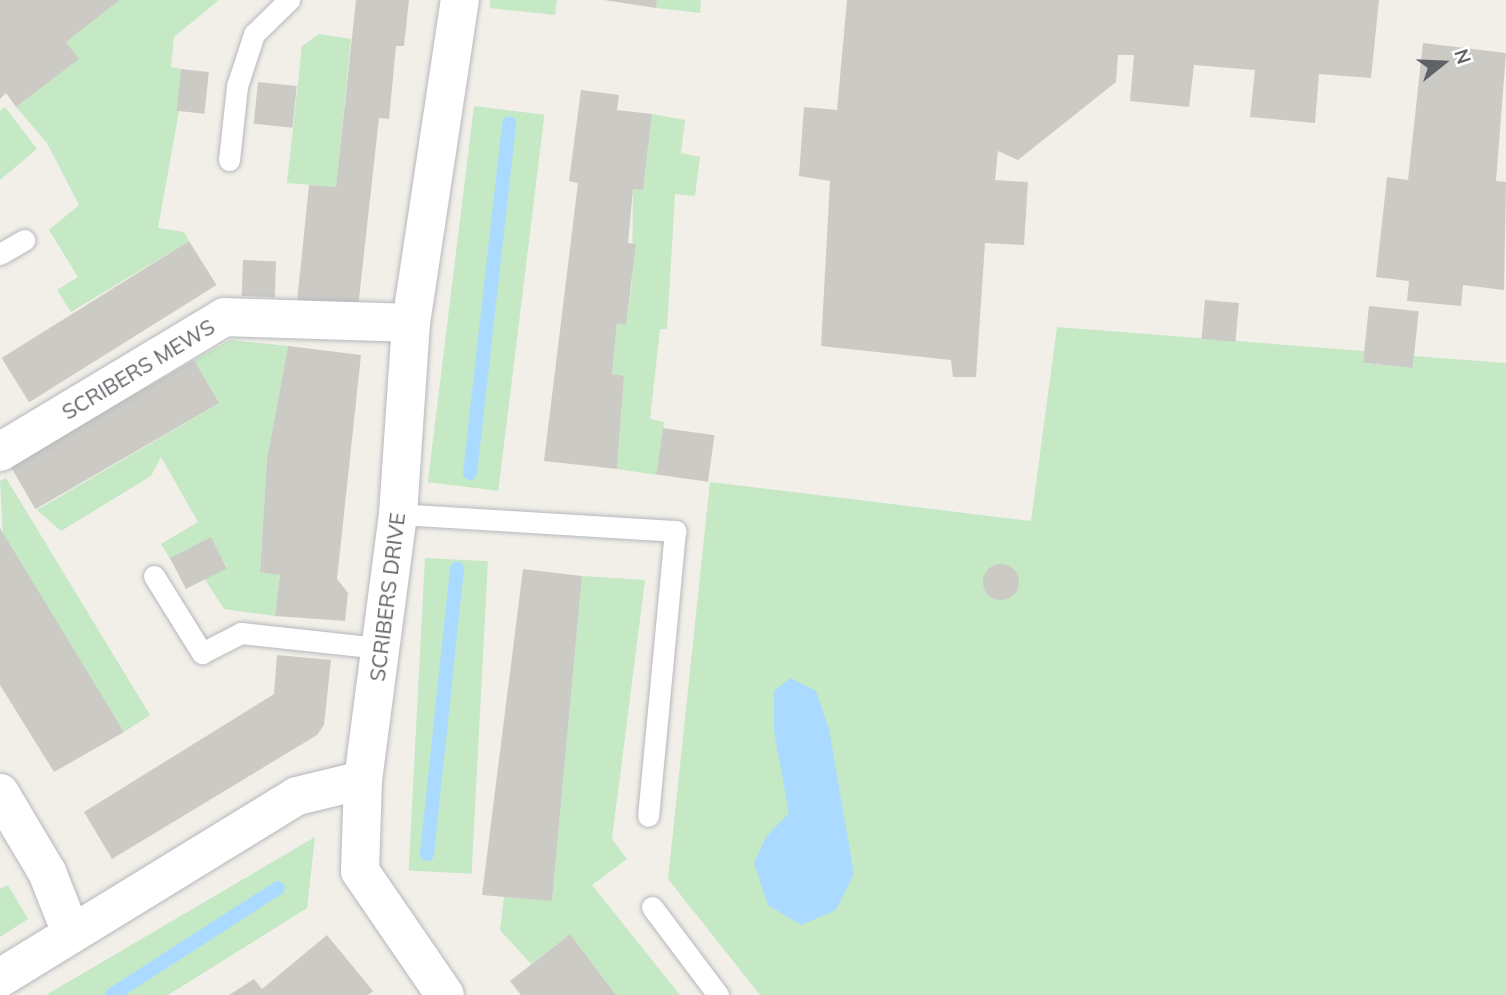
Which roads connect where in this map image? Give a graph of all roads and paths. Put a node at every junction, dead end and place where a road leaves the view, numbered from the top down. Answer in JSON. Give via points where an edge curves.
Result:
{"nodes":[{"id":1,"x":289,"y":0,"type":"edge"},
{"id":2,"x":460,"y":0,"type":"edge"},
{"id":3,"x":229,"y":160,"type":"dead end"},
{"id":4,"x":24,"y":240,"type":"dead end"},
{"id":5,"x":0,"y":254,"type":"edge"},
{"id":6,"x":411,"y":323,"type":"junction"},
{"id":7,"x":0,"y":452,"type":"edge"},
{"id":8,"x":398,"y":514,"type":"junction"},
{"id":9,"x":154,"y":576,"type":"dead end"},
{"id":10,"x":380,"y":648,"type":"junction"},
{"id":11,"x":363,"y":780,"type":"junction"},
{"id":12,"x":0,"y":793,"type":"edge"},
{"id":13,"x":648,"y":816,"type":"dead end"},
{"id":14,"x":652,"y":907,"type":"dead end"},
{"id":15,"x":71,"y":933,"type":"junction"},
{"id":16,"x":0,"y":978,"type":"edge"},
{"id":17,"x":445,"y":995,"type":"edge"},
{"id":18,"x":718,"y":995,"type":"edge"}],
"edges":[{"from":1,"to":3,"type":"lane","via":[[254,34],[237,86]]},
{"from":2,"to":6,"type":"street","name":"SCRIBERS DRIVE"},
{"from":4,"to":5,"type":"lane"},
{"from":6,"to":7,"type":"street","name":"SCRIBERS MEWS","via":[[225,317]]},
{"from":6,"to":8,"type":"street","name":"SCRIBERS DRIVE"},
{"from":8,"to":10,"type":"street","name":"SCRIBERS DRIVE"},
{"from":8,"to":13,"type":"lane","via":[[675,531]]},
{"from":9,"to":10,"type":"lane","via":[[202,653],[241,633]]},
{"from":10,"to":11,"type":"street","name":"SCRIBERS DRIVE"},
{"from":11,"to":15,"type":"street","via":[[333,782],[297,796]]},
{"from":11,"to":17,"type":"street","name":"SCRIBERS DRIVE","via":[[360,870]]},
{"from":12,"to":15,"type":"street","via":[[47,872]]},
{"from":14,"to":18,"type":"lane"},
{"from":15,"to":16,"type":"street"}]}
